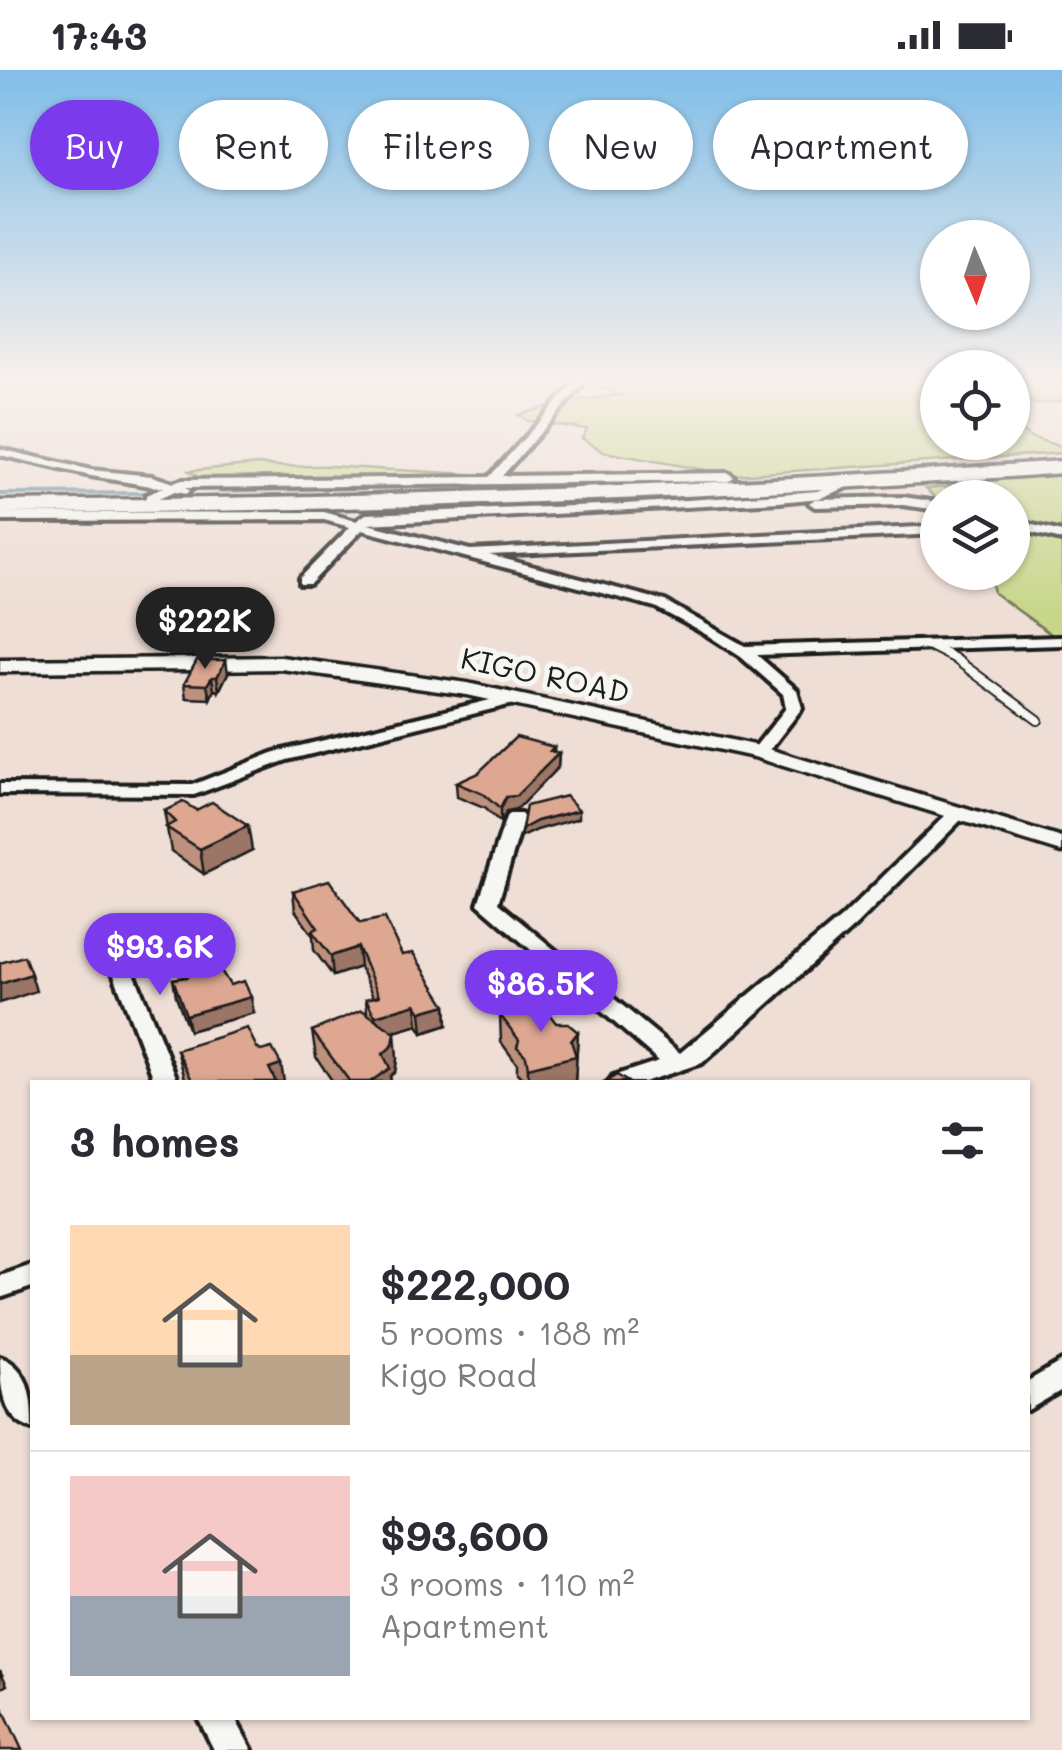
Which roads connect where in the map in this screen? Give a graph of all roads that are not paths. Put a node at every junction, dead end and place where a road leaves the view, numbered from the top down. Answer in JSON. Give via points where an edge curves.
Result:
{"nodes":[{"id":1,"x":23,"y":457,"type":"edge"},
{"id":2,"x":512,"y":457,"type":"edge"},
{"id":3,"x":1062,"y":464,"type":"edge"},
{"id":4,"x":728,"y":477,"type":"dead end"},
{"id":5,"x":492,"y":480,"type":"junction"},
{"id":6,"x":844,"y":484,"type":"junction"},
{"id":7,"x":172,"y":486,"type":"junction"},
{"id":8,"x":150,"y":498,"type":"junction"},
{"id":9,"x":200,"y":498,"type":"junction"},
{"id":10,"x":0,"y":500,"type":"edge"},
{"id":11,"x":920,"y":505,"type":"edge"},
{"id":12,"x":0,"y":507,"type":"edge"},
{"id":13,"x":0,"y":517,"type":"edge"},
{"id":14,"x":368,"y":523,"type":"junction"},
{"id":15,"x":1030,"y":528,"type":"edge"},
{"id":16,"x":920,"y":531,"type":"edge"},
{"id":17,"x":1062,"y":536,"type":"edge"},
{"id":18,"x":467,"y":554,"type":"junction"},
{"id":19,"x":305,"y":581,"type":"dead end"},
{"id":20,"x":1059,"y":641,"type":"dead end"},
{"id":21,"x":927,"y":645,"type":"junction"},
{"id":22,"x":739,"y":651,"type":"junction"},
{"id":23,"x":0,"y":666,"type":"edge"},
{"id":24,"x":515,"y":699,"type":"junction"},
{"id":25,"x":1038,"y":720,"type":"dead end"},
{"id":26,"x":759,"y":752,"type":"junction"},
{"id":27,"x":0,"y":789,"type":"edge"},
{"id":28,"x":957,"y":814,"type":"junction"},
{"id":29,"x":515,"y":818,"type":"dead end"},
{"id":30,"x":1062,"y":845,"type":"edge"},
{"id":31,"x":108,"y":933,"type":"dead end"},
{"id":32,"x":678,"y":1064,"type":"junction"},
{"id":33,"x":166,"y":1080,"type":"edge"},
{"id":34,"x":627,"y":1080,"type":"edge"},
{"id":35,"x":30,"y":1277,"type":"edge"},
{"id":36,"x":0,"y":1287,"type":"edge"},
{"id":37,"x":0,"y":1369,"type":"edge"},
{"id":38,"x":1062,"y":1374,"type":"edge"},
{"id":39,"x":1030,"y":1396,"type":"edge"},
{"id":40,"x":30,"y":1413,"type":"edge"},
{"id":41,"x":217,"y":1720,"type":"edge"},
{"id":42,"x":234,"y":1750,"type":"edge"}],
"edges":[{"from":1,"to":7,"type":"street"},
{"from":2,"to":5,"type":"street"},
{"from":3,"to":6,"type":"highway"},
{"from":3,"to":9,"type":"highway","via":[[680,488]]},
{"from":4,"to":5,"type":"street"},
{"from":5,"to":7,"type":"street"},
{"from":6,"to":12,"type":"highway","via":[[496,500]]},
{"from":6,"to":14,"type":"street","via":[[820,494]]},
{"from":7,"to":8,"type":"street"},
{"from":7,"to":9,"type":"street"},
{"from":8,"to":9,"type":"highway"},
{"from":8,"to":10,"type":"highway"},
{"from":11,"to":14,"type":"street","via":[[860,500]]},
{"from":13,"to":14,"type":"street","via":[[324,516]]},
{"from":14,"to":18,"type":"street"},
{"from":14,"to":19,"type":"street"},
{"from":15,"to":17,"type":"street"},
{"from":16,"to":18,"type":"street"},
{"from":18,"to":22,"type":"street","via":[[660,604]]},
{"from":20,"to":21,"type":"street"},
{"from":21,"to":22,"type":"street"},
{"from":21,"to":25,"type":"lane","via":[[953,654]]},
{"from":22,"to":26,"type":"street","via":[[793,698],[794,708]]},
{"from":23,"to":24,"type":"street","name":"KIGO ROAD","via":[[281,663]]},
{"from":24,"to":26,"type":"street","name":"KIGO ROAD"},
{"from":24,"to":27,"type":"street","via":[[282,756],[194,790]]},
{"from":26,"to":28,"type":"street","name":"KIGO ROAD"},
{"from":28,"to":30,"type":"street","name":"KIGO ROAD"},
{"from":28,"to":32,"type":"street","via":[[849,921]]},
{"from":29,"to":32,"type":"street","via":[[488,904]]},
{"from":31,"to":33,"type":"street"},
{"from":32,"to":34,"type":"street"},
{"from":35,"to":36,"type":"street"},
{"from":37,"to":40,"type":"street"},
{"from":38,"to":39,"type":"street"},
{"from":41,"to":42,"type":"street"}]}
